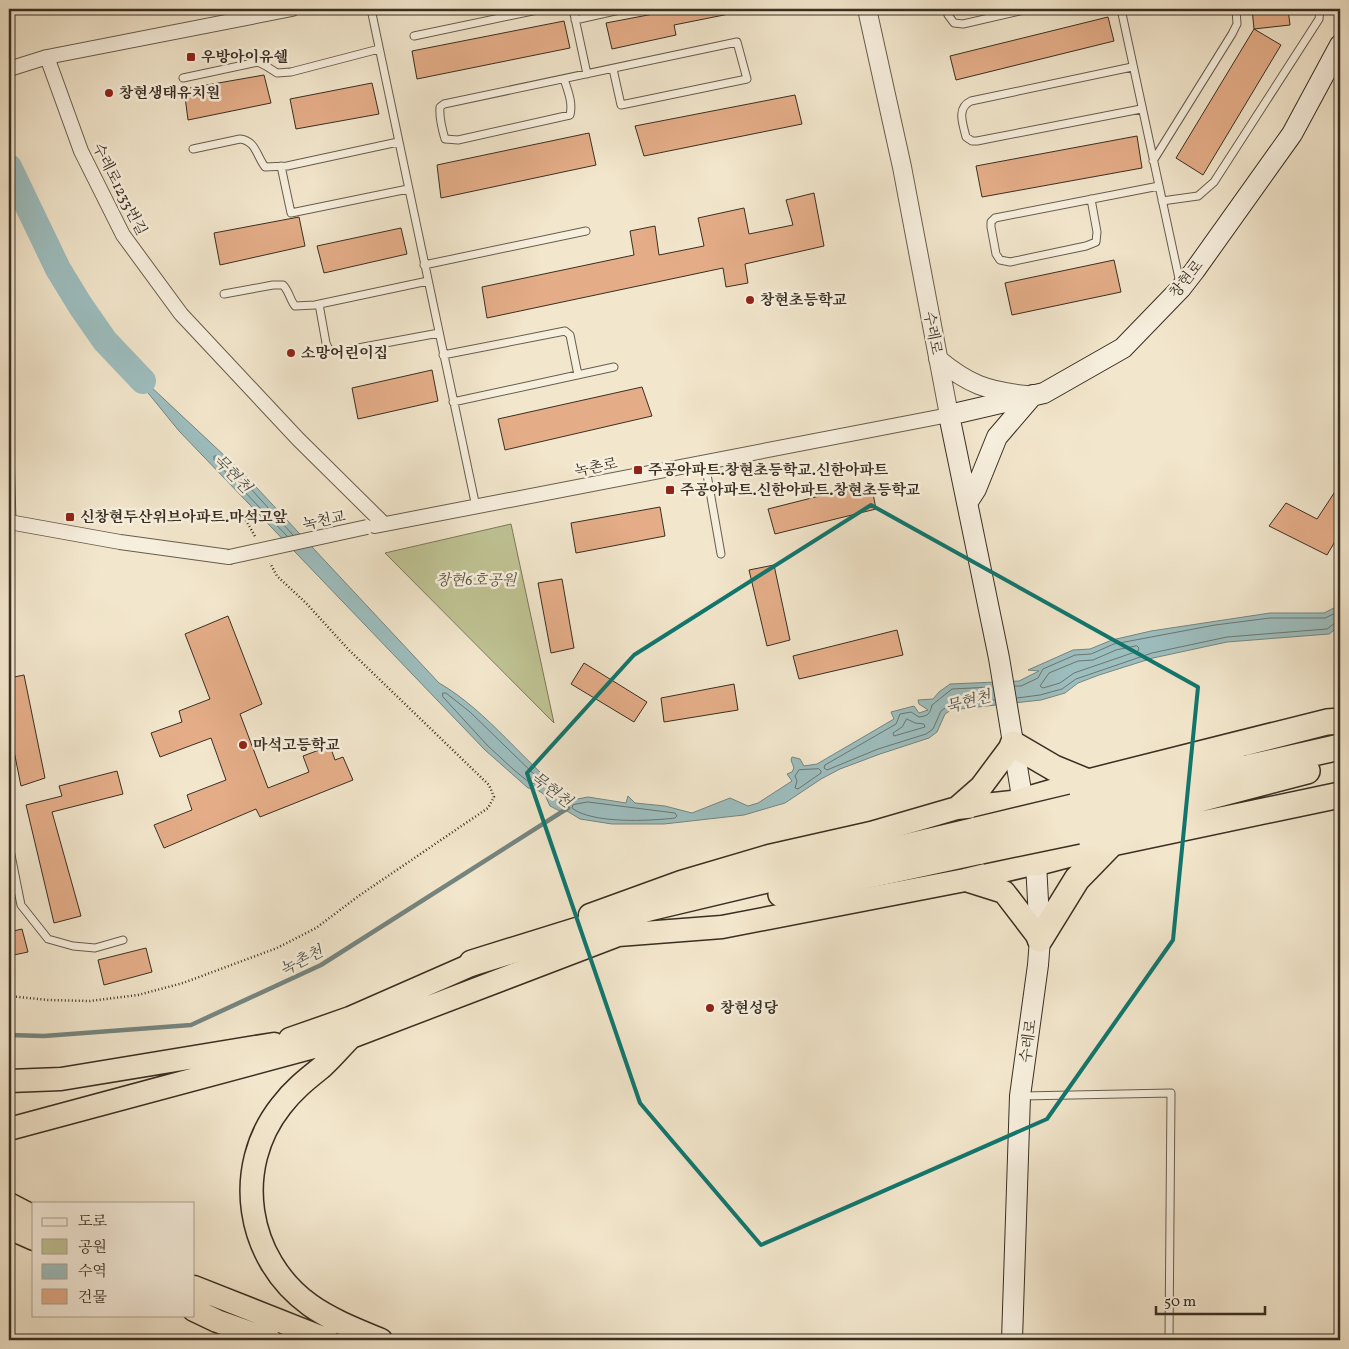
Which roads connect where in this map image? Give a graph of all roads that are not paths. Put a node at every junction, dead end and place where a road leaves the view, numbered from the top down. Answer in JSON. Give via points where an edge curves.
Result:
{"nodes":[{"id":1,"x":292,"y":9,"type":"edge"},
{"id":2,"x":371,"y":9,"type":"edge"},
{"id":3,"x":542,"y":9,"type":"edge"},
{"id":4,"x":573,"y":9,"type":"edge"},
{"id":5,"x":624,"y":9,"type":"edge"},
{"id":6,"x":868,"y":9,"type":"edge"},
{"id":7,"x":946,"y":9,"type":"edge"},
{"id":8,"x":1028,"y":9,"type":"edge"},
{"id":9,"x":1121,"y":9,"type":"edge"},
{"id":10,"x":1236,"y":9,"type":"edge"},
{"id":11,"x":1320,"y":9,"type":"edge"},
{"id":12,"x":575,"y":20,"type":"junction"},
{"id":13,"x":414,"y":36,"type":"dead end"},
{"id":14,"x":1340,"y":45,"type":"edge"},
{"id":15,"x":379,"y":49,"type":"junction"},
{"id":16,"x":47,"y":57,"type":"junction"},
{"id":17,"x":1132,"y":67,"type":"junction"},
{"id":18,"x":9,"y":69,"type":"edge"},
{"id":19,"x":613,"y":69,"type":"junction"},
{"id":20,"x":587,"y":74,"type":"junction"},
{"id":21,"x":183,"y":78,"type":"dead end"},
{"id":22,"x":564,"y":79,"type":"junction"},
{"id":23,"x":1141,"y":109,"type":"junction"},
{"id":24,"x":398,"y":142,"type":"junction"},
{"id":25,"x":193,"y":149,"type":"dead end"},
{"id":26,"x":1153,"y":161,"type":"junction"},
{"id":27,"x":281,"y":166,"type":"junction"},
{"id":28,"x":1159,"y":186,"type":"junction"},
{"id":29,"x":408,"y":189,"type":"junction"},
{"id":30,"x":1091,"y":199,"type":"junction"},
{"id":31,"x":1162,"y":201,"type":"junction"},
{"id":32,"x":586,"y":231,"type":"dead end"},
{"id":33,"x":424,"y":265,"type":"junction"},
{"id":34,"x":428,"y":281,"type":"junction"},
{"id":35,"x":1181,"y":288,"type":"junction"},
{"id":36,"x":224,"y":294,"type":"dead end"},
{"id":37,"x":319,"y":304,"type":"junction"},
{"id":38,"x":439,"y":333,"type":"junction"},
{"id":39,"x":444,"y":355,"type":"junction"},
{"id":40,"x":938,"y":359,"type":"junction"},
{"id":41,"x":614,"y":367,"type":"dead end"},
{"id":42,"x":578,"y":375,"type":"junction"},
{"id":43,"x":1034,"y":395,"type":"junction"},
{"id":44,"x":454,"y":402,"type":"junction"},
{"id":45,"x":9,"y":414,"type":"edge"},
{"id":46,"x":949,"y":415,"type":"junction"},
{"id":47,"x":705,"y":463,"type":"junction"},
{"id":48,"x":967,"y":503,"type":"junction"},
{"id":49,"x":476,"y":507,"type":"junction"},
{"id":50,"x":10,"y":522,"type":"edge"},
{"id":51,"x":384,"y":524,"type":"junction"},
{"id":52,"x":367,"y":527,"type":"joint"},
{"id":53,"x":720,"y":554,"type":"dead end"},
{"id":54,"x":1340,"y":720,"type":"edge"},
{"id":55,"x":1013,"y":744,"type":"junction"},
{"id":56,"x":1340,"y":746,"type":"edge"},
{"id":57,"x":1340,"y":762,"type":"edge"},
{"id":58,"x":1088,"y":782,"type":"junction"},
{"id":59,"x":1340,"y":795,"type":"edge"},
{"id":60,"x":1022,"y":801,"type":"junction"},
{"id":61,"x":958,"y":808,"type":"junction"},
{"id":62,"x":979,"y":841,"type":"junction"},
{"id":63,"x":1112,"y":843,"type":"junction"},
{"id":64,"x":9,"y":845,"type":"edge"},
{"id":65,"x":1036,"y":863,"type":"junction"},
{"id":66,"x":965,"y":880,"type":"junction"},
{"id":67,"x":618,"y":935,"type":"junction"},
{"id":68,"x":1040,"y":938,"type":"junction"},
{"id":69,"x":123,"y":940,"type":"dead end"},
{"id":70,"x":472,"y":963,"type":"junction"},
{"id":71,"x":351,"y":1037,"type":"junction"},
{"id":72,"x":275,"y":1044,"type":"junction"},
{"id":73,"x":9,"y":1081,"type":"edge"},
{"id":74,"x":1020,"y":1096,"type":"junction"},
{"id":75,"x":9,"y":1115,"type":"edge"},
{"id":76,"x":9,"y":1129,"type":"edge"},
{"id":77,"x":9,"y":1204,"type":"edge"},
{"id":78,"x":32,"y":1216,"type":"edge"},
{"id":79,"x":9,"y":1228,"type":"edge"},
{"id":80,"x":32,"y":1238,"type":"edge"},
{"id":81,"x":195,"y":1287,"type":"edge"},
{"id":82,"x":195,"y":1310,"type":"edge"},
{"id":83,"x":270,"y":1340,"type":"edge"},
{"id":84,"x":328,"y":1340,"type":"edge"},
{"id":85,"x":381,"y":1340,"type":"edge"},
{"id":86,"x":1012,"y":1340,"type":"edge"},
{"id":87,"x":1169,"y":1340,"type":"edge"}],
"edges":[{"from":1,"to":16,"type":"street"},
{"from":2,"to":15,"type":"lane"},
{"from":3,"to":13,"type":"lane"},
{"from":4,"to":12,"type":"lane"},
{"from":5,"to":12,"type":"lane"},
{"from":6,"to":40,"type":"street","name":"수레로"},
{"from":7,"to":8,"type":"lane","via":[[954,23],[964,24]]},
{"from":9,"to":17,"type":"lane"},
{"from":10,"to":26,"type":"lane","via":[[1237,24],[1232,34]]},
{"from":11,"to":31,"type":"lane","via":[[1319,19],[1214,182],[1198,196]]},
{"from":12,"to":20,"type":"lane"},
{"from":14,"to":35,"type":"main road","name":"창현로","via":[[1292,134]]},
{"from":15,"to":21,"type":"lane","via":[[291,72],[277,73],[258,62]]},
{"from":15,"to":24,"type":"lane"},
{"from":16,"to":18,"type":"street"},
{"from":16,"to":51,"type":"street","name":"수레로1233번길","via":[[81,151],[123,235],[181,314],[298,439]]},
{"from":17,"to":23,"type":"lane"},
{"from":17,"to":23,"type":"lane","via":[[971,101],[962,109],[964,128],[966,137],[977,141]]},
{"from":19,"to":19,"type":"lane","via":[[737,42],[747,79],[621,105]]},
{"from":19,"to":20,"type":"lane"},
{"from":20,"to":22,"type":"lane"},
{"from":22,"to":22,"type":"lane","via":[[570,116],[458,140],[445,139],[440,111],[444,104]]},
{"from":23,"to":26,"type":"lane"},
{"from":24,"to":27,"type":"lane"},
{"from":24,"to":29,"type":"lane"},
{"from":25,"to":27,"type":"lane","via":[[246,140],[251,142],[265,167]]},
{"from":26,"to":28,"type":"lane"},
{"from":27,"to":29,"type":"lane","via":[[291,213]]},
{"from":28,"to":30,"type":"lane"},
{"from":28,"to":31,"type":"lane"},
{"from":29,"to":33,"type":"lane"},
{"from":30,"to":30,"type":"lane","via":[[995,218],[991,227],[996,254],[1000,260],[1010,262],[1096,242]]},
{"from":31,"to":35,"type":"lane"},
{"from":32,"to":33,"type":"lane"},
{"from":33,"to":34,"type":"lane"},
{"from":34,"to":37,"type":"lane"},
{"from":34,"to":38,"type":"lane"},
{"from":35,"to":43,"type":"main road","name":"창현로","via":[[1122,348],[1044,393]]},
{"from":36,"to":37,"type":"lane","via":[[283,285],[295,306]]},
{"from":37,"to":38,"type":"lane","via":[[328,350],[342,351]]},
{"from":38,"to":39,"type":"lane"},
{"from":39,"to":42,"type":"lane","via":[[565,331],[570,335]]},
{"from":39,"to":44,"type":"lane"},
{"from":40,"to":43,"type":"street","via":[[973,383],[1005,392]]},
{"from":40,"to":46,"type":"street","name":"수레로"},
{"from":41,"to":42,"type":"lane"},
{"from":42,"to":44,"type":"lane"},
{"from":43,"to":46,"type":"main road","name":"창현로"},
{"from":43,"to":48,"type":"main road","via":[[997,437]]},
{"from":44,"to":49,"type":"lane"},
{"from":45,"to":50,"type":"lane"},
{"from":46,"to":47,"type":"street","name":"녹촌로"},
{"from":46,"to":48,"type":"main road","name":"수레로"},
{"from":47,"to":49,"type":"street","name":"녹촌로"},
{"from":47,"to":53,"type":"lane"},
{"from":48,"to":55,"type":"main road","name":"수레로"},
{"from":49,"to":51,"type":"street","name":"녹촌로"},
{"from":50,"to":52,"type":"street","name":"녹천교","bridge":true,"via":[[229,557]]},
{"from":51,"to":52,"type":"street","name":"녹촌로"},
{"from":54,"to":58,"type":"highway"},
{"from":55,"to":58,"type":"highway","via":[[1054,768]]},
{"from":55,"to":60,"type":"main road","name":"수레로"},
{"from":55,"to":61,"type":"highway","via":[[981,787]]},
{"from":56,"to":62,"type":"highway","bridge":true,"via":[[1073,806]]},
{"from":57,"to":62,"type":"highway","bridge":true,"via":[[1077,831]]},
{"from":58,"to":60,"type":"highway"},
{"from":59,"to":63,"type":"highway"},
{"from":60,"to":61,"type":"highway"},
{"from":60,"to":65,"type":"main road","name":"수레로"},
{"from":61,"to":70,"type":"highway","via":[[681,882]]},
{"from":62,"to":67,"type":"highway"},
{"from":62,"to":70,"type":"highway","via":[[649,908]]},
{"from":63,"to":65,"type":"highway"},
{"from":63,"to":68,"type":"highway","via":[[1077,879]]},
{"from":64,"to":69,"type":"lane","via":[[21,906],[48,938],[73,946],[95,948]]},
{"from":65,"to":66,"type":"highway"},
{"from":65,"to":68,"type":"main road","name":"수레로"},
{"from":66,"to":67,"type":"highway","via":[[722,927]]},
{"from":66,"to":68,"type":"highway","via":[[1004,892]]},
{"from":67,"to":71,"type":"highway"},
{"from":68,"to":74,"type":"main road","name":"수레로"},
{"from":70,"to":72,"type":"highway","via":[[350,1018]]},
{"from":71,"to":76,"type":"highway"},
{"from":71,"to":85,"type":"highway","via":[[299,1085],[267,1127],[256,1151],[251,1206],[271,1264],[290,1288],[318,1310]]},
{"from":72,"to":73,"type":"highway","via":[[61,1079]]},
{"from":72,"to":75,"type":"highway"},
{"from":74,"to":86,"type":"main road","name":"수레로"},
{"from":74,"to":87,"type":"lane","via":[[1171,1093]]},
{"from":77,"to":78,"type":"highway"},
{"from":79,"to":80,"type":"highway"},
{"from":81,"to":84,"type":"highway"},
{"from":82,"to":83,"type":"highway"}]}
